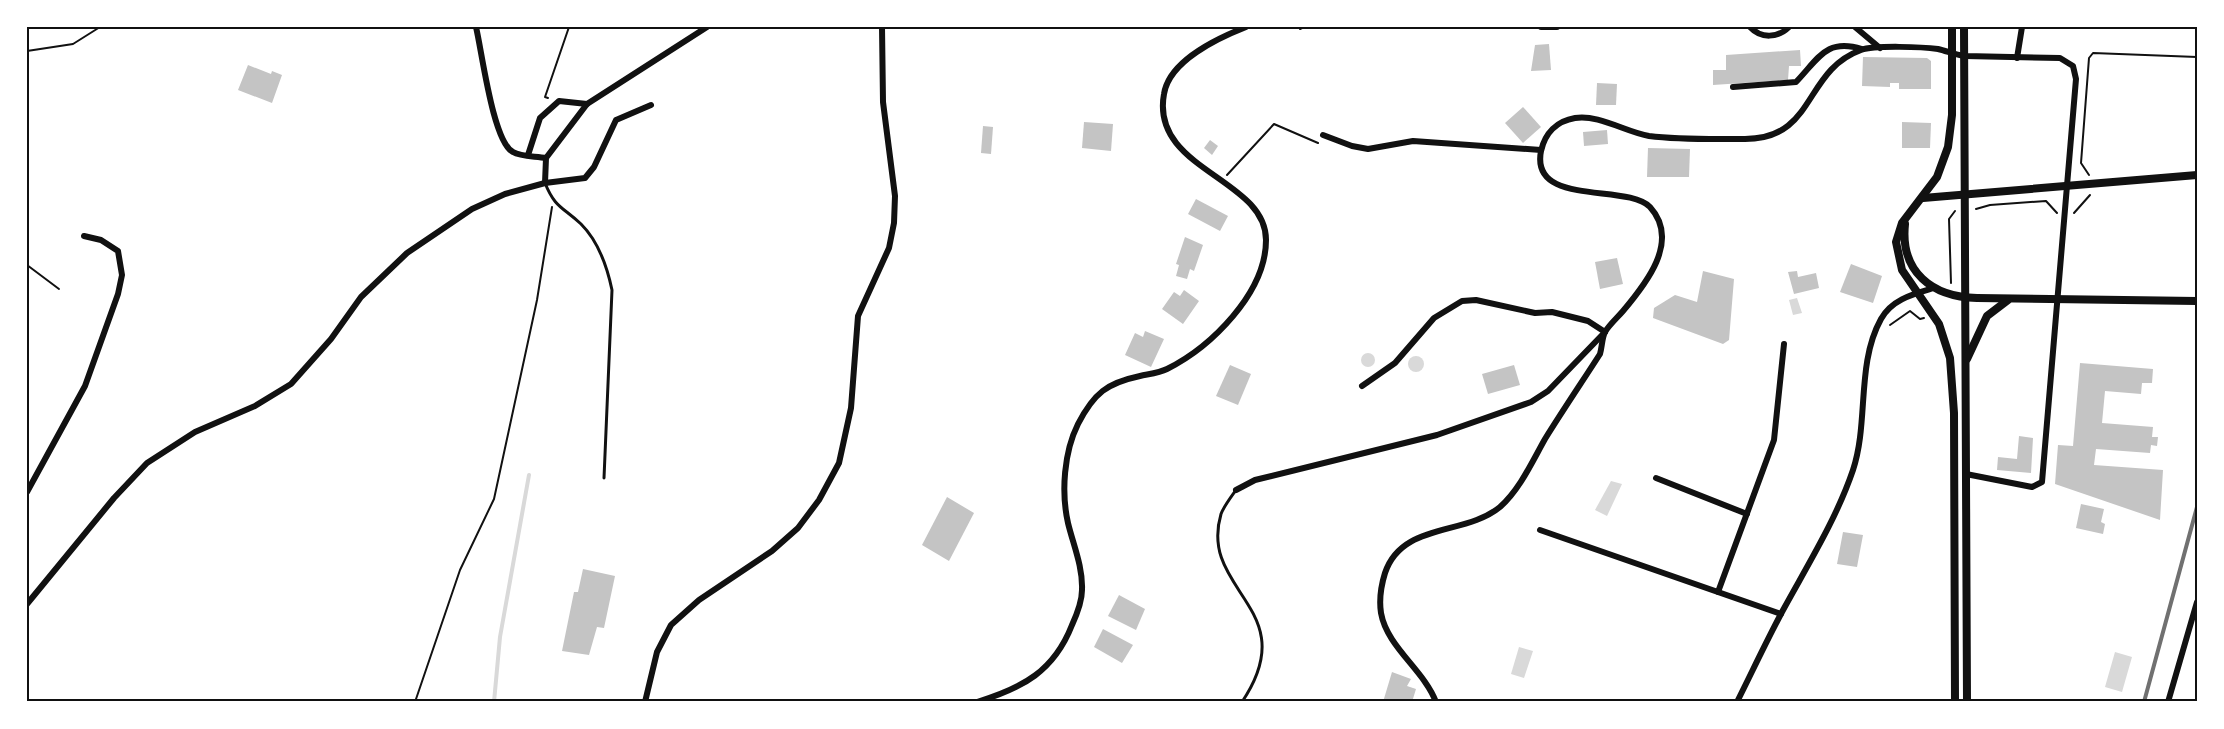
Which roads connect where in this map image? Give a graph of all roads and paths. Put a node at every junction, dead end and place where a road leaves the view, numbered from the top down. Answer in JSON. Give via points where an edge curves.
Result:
{"nodes":[{"id":1,"x":100,"y":27,"type":"edge"},
{"id":2,"x":476,"y":27,"type":"edge"},
{"id":3,"x":569,"y":27,"type":"edge"},
{"id":4,"x":708,"y":27,"type":"edge"},
{"id":5,"x":882,"y":27,"type":"edge"},
{"id":6,"x":1246,"y":27,"type":"edge"},
{"id":7,"x":1541,"y":27,"type":"edge"},
{"id":8,"x":1557,"y":27,"type":"edge"},
{"id":9,"x":1750,"y":27,"type":"edge"},
{"id":10,"x":1789,"y":27,"type":"edge"},
{"id":11,"x":1855,"y":27,"type":"edge"},
{"id":12,"x":1952,"y":27,"type":"edge"},
{"id":13,"x":1964,"y":27,"type":"edge"},
{"id":14,"x":2022,"y":27,"type":"edge"},
{"id":15,"x":1863,"y":49,"type":"junction"},
{"id":16,"x":1881,"y":49,"type":"junction"},
{"id":17,"x":27,"y":51,"type":"edge"},
{"id":18,"x":1952,"y":55,"type":"junction"},
{"id":19,"x":1965,"y":56,"type":"junction"},
{"id":20,"x":2018,"y":58,"type":"junction"},
{"id":21,"x":1733,"y":87,"type":"dead end"},
{"id":22,"x":559,"y":101,"type":"junction"},
{"id":23,"x":587,"y":104,"type":"junction"},
{"id":24,"x":651,"y":105,"type":"dead end"},
{"id":25,"x":1323,"y":135,"type":"dead end"},
{"id":26,"x":1324,"y":145,"type":"dead end"},
{"id":27,"x":1542,"y":150,"type":"junction"},
{"id":28,"x":528,"y":155,"type":"junction"},
{"id":29,"x":546,"y":158,"type":"junction"},
{"id":30,"x":2197,"y":175,"type":"edge"},
{"id":31,"x":1221,"y":182,"type":"junction"},
{"id":32,"x":545,"y":183,"type":"junction"},
{"id":33,"x":2068,"y":186,"type":"junction"},
{"id":34,"x":1965,"y":194,"type":"junction"},
{"id":35,"x":1923,"y":198,"type":"junction"},
{"id":36,"x":553,"y":201,"type":"junction"},
{"id":37,"x":1907,"y":215,"type":"junction"},
{"id":38,"x":84,"y":236,"type":"dead end"},
{"id":39,"x":27,"y":265,"type":"edge"},
{"id":40,"x":1934,"y":288,"type":"junction"},
{"id":41,"x":59,"y":289,"type":"dead end"},
{"id":42,"x":1918,"y":293,"type":"junction"},
{"id":43,"x":1966,"y":298,"type":"junction"},
{"id":44,"x":2011,"y":298,"type":"junction"},
{"id":45,"x":2058,"y":299,"type":"junction"},
{"id":46,"x":2197,"y":301,"type":"edge"},
{"id":47,"x":1605,"y":332,"type":"junction"},
{"id":48,"x":1784,"y":344,"type":"dead end"},
{"id":49,"x":1966,"y":362,"type":"junction"},
{"id":50,"x":1362,"y":386,"type":"dead end"},
{"id":51,"x":1966,"y":474,"type":"junction"},
{"id":52,"x":604,"y":478,"type":"dead end"},
{"id":53,"x":1656,"y":478,"type":"dead end"},
{"id":54,"x":1236,"y":490,"type":"joint"},
{"id":55,"x":27,"y":492,"type":"edge"},
{"id":56,"x":1747,"y":514,"type":"junction"},
{"id":57,"x":1540,"y":530,"type":"dead end"},
{"id":58,"x":1718,"y":592,"type":"junction"},
{"id":59,"x":2197,"y":602,"type":"edge"},
{"id":60,"x":27,"y":604,"type":"edge"},
{"id":61,"x":1781,"y":614,"type":"junction"},
{"id":62,"x":415,"y":702,"type":"edge"},
{"id":63,"x":645,"y":702,"type":"edge"},
{"id":64,"x":977,"y":702,"type":"edge"},
{"id":65,"x":1242,"y":702,"type":"edge"},
{"id":66,"x":1436,"y":702,"type":"edge"},
{"id":67,"x":1737,"y":702,"type":"edge"},
{"id":68,"x":1955,"y":702,"type":"edge"},
{"id":69,"x":1967,"y":702,"type":"edge"},
{"id":70,"x":2168,"y":702,"type":"edge"}],
"edges":[{"from":1,"to":17,"type":"path","via":[[73,44]]},
{"from":2,"to":28,"type":"street","via":[[493,116],[502,141],[513,152]]},
{"from":3,"to":22,"type":"path","via":[[545,97]]},
{"from":4,"to":23,"type":"street"},
{"from":5,"to":63,"type":"street","via":[[883,102],[895,196],[894,223],[889,248],[858,316],[851,408],[839,463],[798,528],[670,625],[657,652]]},
{"from":6,"to":31,"type":"street","via":[[1215,39],[1165,84],[1162,105],[1175,142]]},
{"from":7,"to":8,"type":"street"},
{"from":9,"to":10,"type":"street","via":[[1765,36],[1777,35]]},
{"from":11,"to":16,"type":"street"},
{"from":12,"to":18,"type":"main road"},
{"from":13,"to":19,"type":"main road"},
{"from":14,"to":20,"type":"street"},
{"from":15,"to":16,"type":"street"},
{"from":15,"to":21,"type":"street","via":[[1839,44],[1828,49],[1796,82]]},
{"from":15,"to":27,"type":"street","via":[[1830,70],[1787,129],[1772,137],[1650,136],[1577,117],[1556,126]]},
{"from":16,"to":18,"type":"street","via":[[1940,50]]},
{"from":18,"to":19,"type":"street"},
{"from":18,"to":35,"type":"main road","via":[[1953,115],[1948,147],[1937,177]]},
{"from":19,"to":20,"type":"street"},
{"from":19,"to":34,"type":"main road"},
{"from":20,"to":33,"type":"street","via":[[2060,58],[2073,66],[2076,79]]},
{"from":22,"to":23,"type":"street"},
{"from":22,"to":28,"type":"street","via":[[540,118]]},
{"from":23,"to":29,"type":"street"},
{"from":24,"to":32,"type":"street","via":[[616,120],[585,178]]},
{"from":25,"to":27,"type":"street","via":[[1368,149],[1413,141]]},
{"from":26,"to":31,"type":"path","via":[[1274,124]]},
{"from":27,"to":47,"type":"street","via":[[1543,168],[1557,184],[1582,192],[1632,197],[1649,206],[1656,216],[1661,231],[1659,256],[1634,297]]},
{"from":28,"to":29,"type":"street"},
{"from":29,"to":32,"type":"street"},
{"from":30,"to":33,"type":"main road"},
{"from":31,"to":64,"type":"street","via":[[1256,212],[1264,225],[1266,240],[1254,280],[1238,311],[1195,354],[1164,371],[1106,386],[1089,403],[1077,427],[1064,490],[1082,589],[1079,610],[1066,640],[1044,670],[1009,692]]},
{"from":32,"to":36,"type":"lane"},
{"from":32,"to":60,"type":"street","via":[[505,194],[472,209],[406,254],[361,297],[291,384],[255,406],[195,432],[147,463]]},
{"from":33,"to":34,"type":"main road"},
{"from":33,"to":45,"type":"street"},
{"from":34,"to":35,"type":"main road"},
{"from":34,"to":43,"type":"main road"},
{"from":35,"to":37,"type":"main road"},
{"from":36,"to":52,"type":"lane","via":[[582,225],[608,267],[612,290]]},
{"from":36,"to":62,"type":"path","via":[[537,300],[496,493],[460,570]]},
{"from":37,"to":40,"type":"main road","via":[[1907,254],[1917,272]]},
{"from":37,"to":42,"type":"main road","via":[[1898,232],[1897,251],[1902,270]]},
{"from":38,"to":55,"type":"street","via":[[101,240],[118,251],[122,275],[85,386]]},
{"from":39,"to":41,"type":"path"},
{"from":40,"to":42,"type":"street"},
{"from":40,"to":43,"type":"main road"},
{"from":42,"to":61,"type":"street","via":[[1894,303],[1876,330],[1853,469],[1834,515]]},
{"from":42,"to":68,"type":"main road","via":[[1939,324],[1954,389]]},
{"from":43,"to":44,"type":"main road"},
{"from":43,"to":49,"type":"main road"},
{"from":44,"to":45,"type":"main road"},
{"from":44,"to":49,"type":"main road","via":[[1987,316]]},
{"from":45,"to":46,"type":"main road"},
{"from":45,"to":51,"type":"street","via":[[2042,482],[2032,487]]},
{"from":47,"to":50,"type":"street","via":[[1588,321],[1552,312],[1535,313],[1476,300],[1462,301],[1434,318],[1395,363]]},
{"from":47,"to":54,"type":"street","via":[[1548,391],[1531,402],[1437,435],[1255,480]]},
{"from":47,"to":66,"type":"street","via":[[1600,354],[1509,497],[1483,517],[1417,537],[1388,566],[1381,595],[1384,624],[1419,670]]},
{"from":48,"to":56,"type":"street","via":[[1774,440]]},
{"from":49,"to":51,"type":"main road"},
{"from":51,"to":69,"type":"main road"},
{"from":53,"to":56,"type":"street"},
{"from":54,"to":65,"type":"lane","via":[[1222,512],[1218,536],[1221,558],[1255,617],[1264,646],[1257,676]]},
{"from":56,"to":58,"type":"street"},
{"from":57,"to":58,"type":"street"},
{"from":58,"to":61,"type":"street"},
{"from":59,"to":70,"type":"street"},
{"from":61,"to":67,"type":"street"}]}
